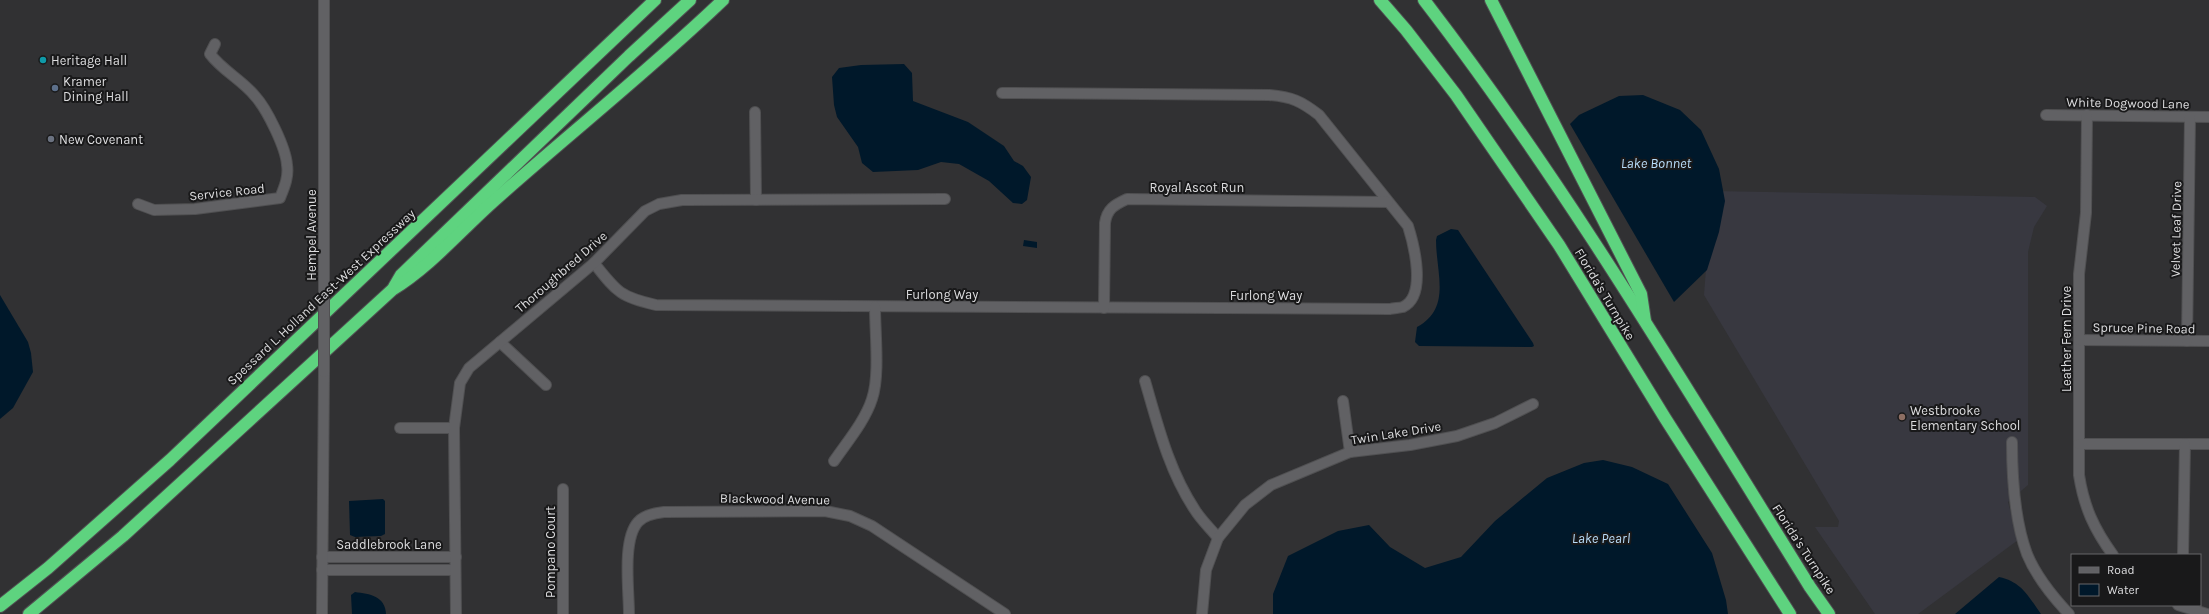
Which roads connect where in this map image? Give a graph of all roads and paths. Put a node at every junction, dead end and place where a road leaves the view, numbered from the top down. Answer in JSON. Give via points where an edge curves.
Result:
{"nodes":[{"id":1,"x":324,"y":0,"type":"edge"},
{"id":2,"x":655,"y":0,"type":"edge"},
{"id":3,"x":690,"y":0,"type":"edge"},
{"id":4,"x":723,"y":0,"type":"edge"},
{"id":5,"x":1380,"y":0,"type":"edge"},
{"id":6,"x":1424,"y":0,"type":"edge"},
{"id":7,"x":1491,"y":0,"type":"edge"},
{"id":8,"x":215,"y":44,"type":"dead end"},
{"id":9,"x":1002,"y":93,"type":"dead end"},
{"id":10,"x":755,"y":112,"type":"dead end"},
{"id":11,"x":2046,"y":115,"type":"dead end"},
{"id":12,"x":2087,"y":115,"type":"junction"},
{"id":13,"x":2190,"y":117,"type":"junction"},
{"id":14,"x":2209,"y":117,"type":"edge"},
{"id":15,"x":945,"y":199,"type":"dead end"},
{"id":16,"x":756,"y":200,"type":"junction"},
{"id":17,"x":1388,"y":202,"type":"junction"},
{"id":18,"x":138,"y":204,"type":"dead end"},
{"id":19,"x":594,"y":263,"type":"junction"},
{"id":20,"x":392,"y":290,"type":"junction"},
{"id":21,"x":875,"y":307,"type":"junction"},
{"id":22,"x":1104,"y":308,"type":"junction"},
{"id":23,"x":1645,"y":322,"type":"junction"},
{"id":24,"x":2079,"y":340,"type":"junction"},
{"id":25,"x":2187,"y":341,"type":"junction"},
{"id":26,"x":2209,"y":341,"type":"edge"},
{"id":27,"x":500,"y":342,"type":"junction"},
{"id":28,"x":1145,"y":381,"type":"dead end"},
{"id":29,"x":546,"y":385,"type":"dead end"},
{"id":30,"x":1343,"y":401,"type":"dead end"},
{"id":31,"x":1533,"y":404,"type":"dead end"},
{"id":32,"x":400,"y":428,"type":"dead end"},
{"id":33,"x":454,"y":428,"type":"junction"},
{"id":34,"x":2012,"y":442,"type":"dead end"},
{"id":35,"x":2078,"y":444,"type":"junction"},
{"id":36,"x":2186,"y":444,"type":"junction"},
{"id":37,"x":2209,"y":444,"type":"edge"},
{"id":38,"x":1350,"y":452,"type":"junction"},
{"id":39,"x":834,"y":461,"type":"dead end"},
{"id":40,"x":563,"y":489,"type":"dead end"},
{"id":41,"x":1218,"y":538,"type":"junction"},
{"id":42,"x":2112,"y":554,"type":"edge"},
{"id":43,"x":2183,"y":554,"type":"edge"},
{"id":44,"x":322,"y":557,"type":"junction"},
{"id":45,"x":456,"y":557,"type":"junction"},
{"id":46,"x":322,"y":570,"type":"junction"},
{"id":47,"x":455,"y":570,"type":"junction"},
{"id":48,"x":0,"y":606,"type":"edge"},
{"id":49,"x":2182,"y":606,"type":"edge"},
{"id":50,"x":29,"y":614,"type":"edge"},
{"id":51,"x":322,"y":614,"type":"edge"},
{"id":52,"x":456,"y":614,"type":"edge"},
{"id":53,"x":563,"y":614,"type":"edge"},
{"id":54,"x":629,"y":614,"type":"edge"},
{"id":55,"x":1005,"y":614,"type":"edge"},
{"id":56,"x":1202,"y":614,"type":"edge"},
{"id":57,"x":1790,"y":614,"type":"edge"},
{"id":58,"x":1829,"y":614,"type":"edge"},
{"id":59,"x":2069,"y":614,"type":"edge"},
{"id":60,"x":2208,"y":614,"type":"edge"}],
"edges":[{"from":1,"to":44,"type":"street","name":"Hempel Avenue","bridge":true},
{"from":2,"to":48,"type":"highway","name":"Spessard L. Holland East-West Expressway","via":[[170,460],[59,559]]},
{"from":3,"to":20,"type":"highway","via":[[401,275]]},
{"from":4,"to":20,"type":"highway","via":[[494,200],[409,279]]},
{"from":5,"to":57,"type":"highway","name":"Florida's Turnpike","via":[[1456,95],[1559,244],[1665,418]]},
{"from":6,"to":23,"type":"highway","name":"Florida's Turnpike","via":[[1483,77],[1535,152]]},
{"from":7,"to":23,"type":"highway","via":[[1641,294]]},
{"from":8,"to":18,"type":"street","name":"Service Road","via":[[210,54],[218,65],[256,96],[280,139],[288,166],[286,184],[280,198],[195,209],[154,210]]},
{"from":9,"to":17,"type":"street","name":"Furlong Way","via":[[1289,97],[1305,104],[1319,115]]},
{"from":10,"to":16,"type":"street"},
{"from":11,"to":12,"type":"street","name":"White Dogwood Lane"},
{"from":12,"to":13,"type":"street","name":"White Dogwood Lane"},
{"from":12,"to":24,"type":"street","name":"Leather Fern Drive","via":[[2086,213],[2079,274]]},
{"from":13,"to":14,"type":"street","name":"White Dogwood Lane"},
{"from":13,"to":25,"type":"street","name":"Velvet Leaf Drive"},
{"from":15,"to":16,"type":"street","name":"Thoroughbred Drive"},
{"from":16,"to":19,"type":"street","name":"Thoroughbred Drive","via":[[682,200],[659,204],[645,211]]},
{"from":17,"to":22,"type":"street","name":"Royal Ascot Run","via":[[1127,199],[1114,205],[1107,213]]},
{"from":17,"to":22,"type":"street","name":"Furlong Way","via":[[1408,226],[1414,246],[1417,285],[1413,297],[1403,306],[1390,309]]},
{"from":19,"to":21,"type":"street","name":"Furlong Way","via":[[615,290],[630,299],[656,305]]},
{"from":19,"to":27,"type":"street","name":"Thoroughbred Drive"},
{"from":20,"to":50,"type":"highway","via":[[123,536]]},
{"from":21,"to":22,"type":"street","name":"Furlong Way"},
{"from":21,"to":39,"type":"street","via":[[875,382],[872,399],[864,417]]},
{"from":23,"to":58,"type":"highway","name":"Florida's Turnpike"},
{"from":24,"to":25,"type":"street","name":"Spruce Pine Road"},
{"from":24,"to":35,"type":"street","name":"Leather Fern Drive"},
{"from":25,"to":26,"type":"street","name":"Spruce Pine Road"},
{"from":27,"to":29,"type":"street"},
{"from":27,"to":33,"type":"street","name":"Thoroughbred Drive","via":[[469,368],[460,383]]},
{"from":28,"to":41,"type":"street","via":[[1165,451],[1195,511]]},
{"from":30,"to":38,"type":"street"},
{"from":31,"to":38,"type":"street","name":"Twin Lake Drive","via":[[1496,423],[1457,436]]},
{"from":32,"to":33,"type":"street"},
{"from":33,"to":45,"type":"street","name":"Thoroughbred Drive"},
{"from":34,"to":59,"type":"street","via":[[2012,478],[2027,554],[2050,594]]},
{"from":35,"to":36,"type":"street"},
{"from":35,"to":42,"type":"street","name":"Leather Fern Drive","via":[[2079,475],[2087,507],[2096,532]]},
{"from":36,"to":37,"type":"street"},
{"from":36,"to":43,"type":"street"},
{"from":38,"to":41,"type":"street","name":"Twin Lake Drive","via":[[1271,485],[1245,506]]},
{"from":40,"to":53,"type":"street","name":"Pompano Court"},
{"from":41,"to":56,"type":"street","name":"Twin Lake Drive","via":[[1206,570]]},
{"from":44,"to":45,"type":"street","name":"Saddlebrook Lane"},
{"from":44,"to":46,"type":"street","name":"Hempel Avenue"},
{"from":45,"to":47,"type":"street","name":"Thoroughbred Drive"},
{"from":46,"to":47,"type":"street","name":"Saddlebrook Lane"},
{"from":46,"to":51,"type":"street","name":"Hempel Avenue"},
{"from":47,"to":52,"type":"street","name":"Thoroughbred Drive"},
{"from":49,"to":60,"type":"street"},
{"from":54,"to":55,"type":"street","name":"Blackwood Avenue","via":[[628,545],[638,521],[650,514],[824,511],[850,516],[872,526]]}]}
